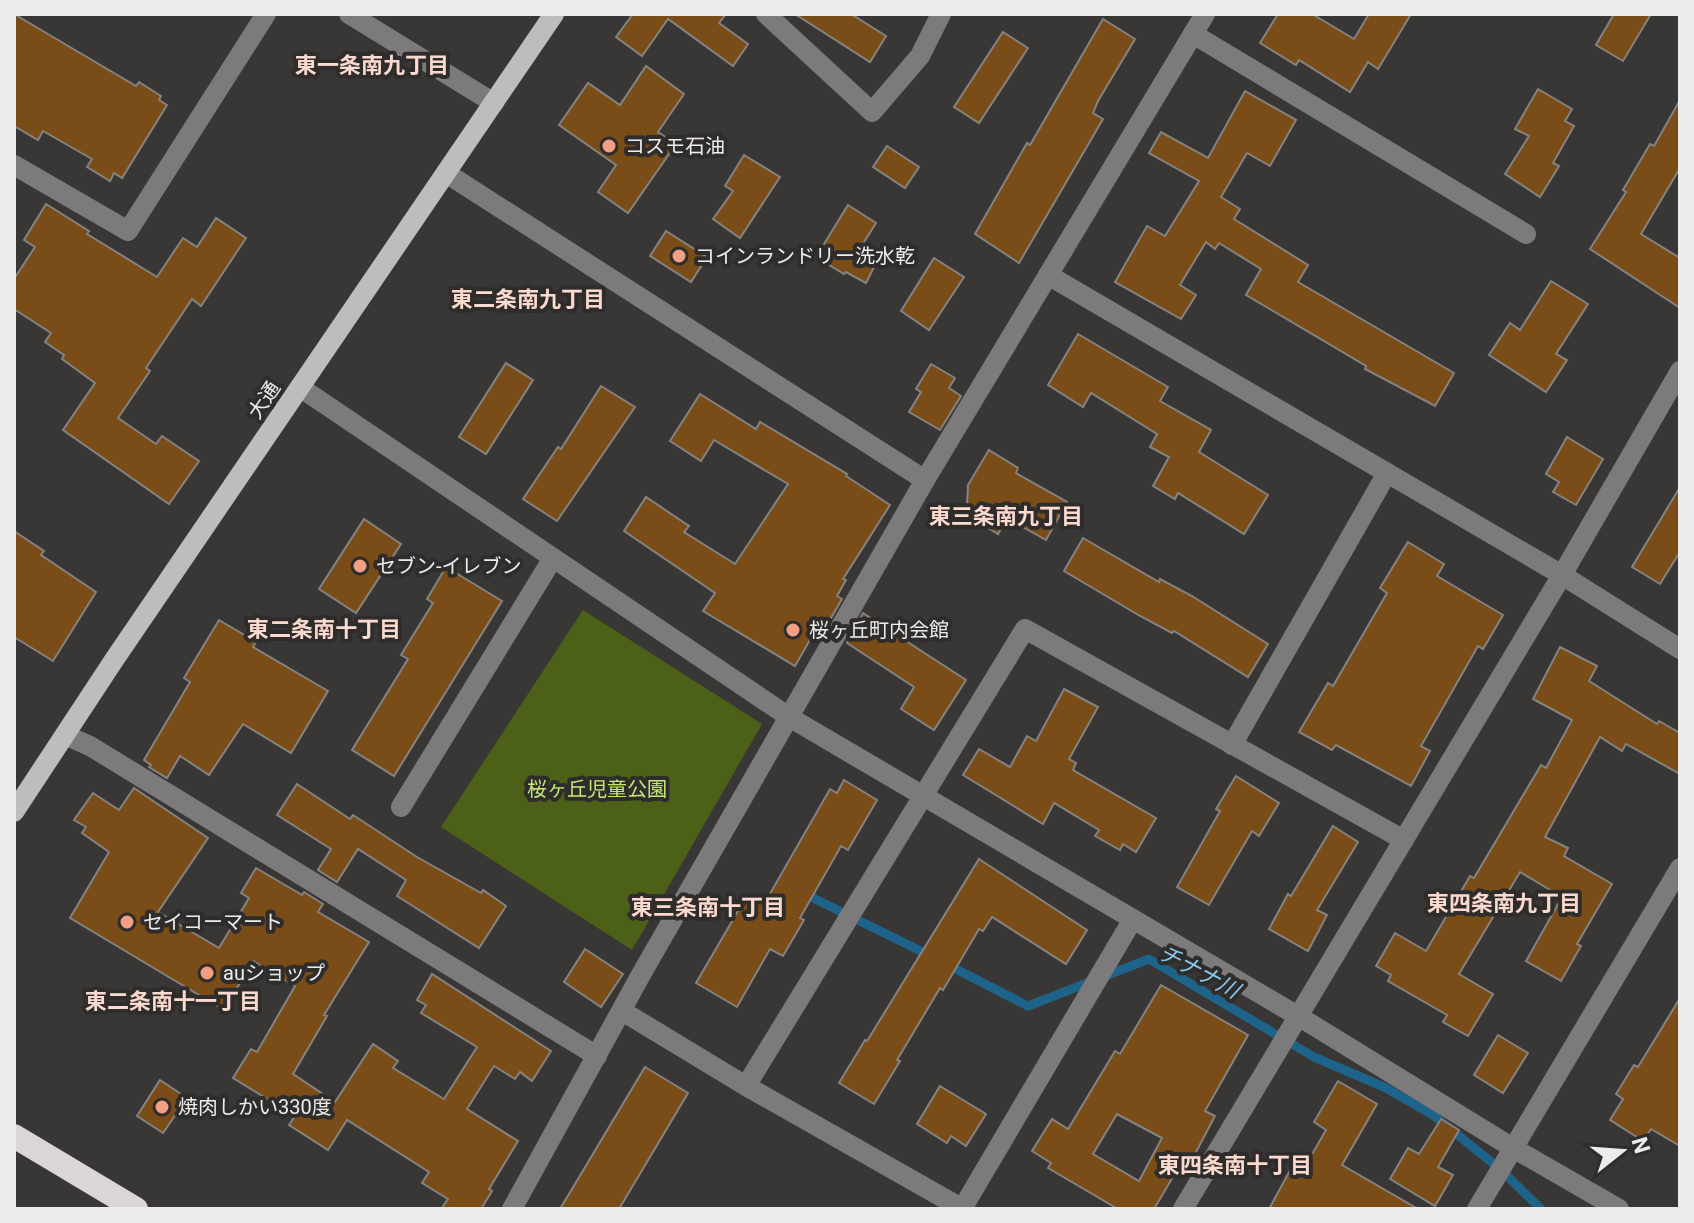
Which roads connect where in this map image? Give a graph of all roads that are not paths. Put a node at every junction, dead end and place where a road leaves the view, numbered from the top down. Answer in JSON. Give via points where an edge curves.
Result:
{"nodes":[{"id":1,"x":266,"y":14,"type":"edge"},
{"id":2,"x":349,"y":14,"type":"edge"},
{"id":3,"x":554,"y":14,"type":"edge"},
{"id":4,"x":766,"y":14,"type":"edge"},
{"id":5,"x":941,"y":14,"type":"edge"},
{"id":6,"x":1205,"y":14,"type":"edge"},
{"id":7,"x":1193,"y":34,"type":"junction"},
{"id":8,"x":494,"y":103,"type":"junction"},
{"id":9,"x":14,"y":165,"type":"edge"},
{"id":10,"x":446,"y":173,"type":"junction"},
{"id":11,"x":1526,"y":234,"type":"dead end"},
{"id":12,"x":1048,"y":275,"type":"junction"},
{"id":13,"x":1680,"y":371,"type":"edge"},
{"id":14,"x":301,"y":388,"type":"junction"},
{"id":15,"x":1387,"y":473,"type":"junction"},
{"id":16,"x":925,"y":480,"type":"junction"},
{"id":17,"x":553,"y":558,"type":"junction"},
{"id":18,"x":1562,"y":575,"type":"junction"},
{"id":19,"x":1680,"y":649,"type":"edge"},
{"id":20,"x":789,"y":717,"type":"junction"},
{"id":21,"x":65,"y":735,"type":"junction"},
{"id":22,"x":1232,"y":745,"type":"junction"},
{"id":23,"x":924,"y":796,"type":"junction"},
{"id":24,"x":401,"y":807,"type":"dead end"},
{"id":25,"x":14,"y":812,"type":"edge"},
{"id":26,"x":1404,"y":840,"type":"junction"},
{"id":27,"x":1680,"y":868,"type":"edge"},
{"id":28,"x":1133,"y":919,"type":"junction"},
{"id":29,"x":622,"y":1011,"type":"junction"},
{"id":30,"x":1298,"y":1016,"type":"junction"},
{"id":31,"x":597,"y":1056,"type":"junction"},
{"id":32,"x":746,"y":1086,"type":"junction"},
{"id":33,"x":14,"y":1136,"type":"edge"},
{"id":34,"x":1513,"y":1148,"type":"junction"},
{"id":35,"x":136,"y":1209,"type":"edge"},
{"id":36,"x":512,"y":1209,"type":"edge"},
{"id":37,"x":962,"y":1209,"type":"edge"},
{"id":38,"x":1183,"y":1209,"type":"edge"},
{"id":39,"x":1477,"y":1209,"type":"edge"},
{"id":40,"x":1619,"y":1209,"type":"edge"}],
"edges":[{"from":1,"to":9,"type":"street","via":[[128,231]]},
{"from":2,"to":8,"type":"street"},
{"from":3,"to":8,"type":"main road","name":"大通"},
{"from":4,"to":5,"type":"street","via":[[872,112],[920,56]]},
{"from":6,"to":7,"type":"street"},
{"from":7,"to":11,"type":"street"},
{"from":7,"to":12,"type":"street"},
{"from":8,"to":10,"type":"main road","name":"大通"},
{"from":10,"to":14,"type":"main road","name":"大通"},
{"from":10,"to":16,"type":"street"},
{"from":12,"to":15,"type":"street"},
{"from":12,"to":16,"type":"street"},
{"from":13,"to":18,"type":"street"},
{"from":14,"to":17,"type":"street"},
{"from":14,"to":21,"type":"main road","name":"大通"},
{"from":15,"to":18,"type":"street"},
{"from":15,"to":22,"type":"street"},
{"from":16,"to":20,"type":"street"},
{"from":17,"to":20,"type":"street"},
{"from":17,"to":24,"type":"street"},
{"from":18,"to":19,"type":"street"},
{"from":18,"to":26,"type":"street"},
{"from":20,"to":23,"type":"street"},
{"from":20,"to":29,"type":"street"},
{"from":21,"to":25,"type":"main road","name":"大通"},
{"from":21,"to":31,"type":"street"},
{"from":22,"to":23,"type":"street","via":[[1025,629]]},
{"from":22,"to":26,"type":"street"},
{"from":23,"to":28,"type":"street"},
{"from":23,"to":32,"type":"street"},
{"from":26,"to":30,"type":"street"},
{"from":27,"to":34,"type":"street"},
{"from":28,"to":30,"type":"street"},
{"from":28,"to":37,"type":"street"},
{"from":29,"to":31,"type":"street"},
{"from":29,"to":32,"type":"street"},
{"from":30,"to":34,"type":"street"},
{"from":30,"to":38,"type":"street"},
{"from":31,"to":36,"type":"street"},
{"from":32,"to":37,"type":"street"},
{"from":33,"to":35,"type":"highway"},
{"from":34,"to":39,"type":"street"},
{"from":34,"to":40,"type":"street"}]}
